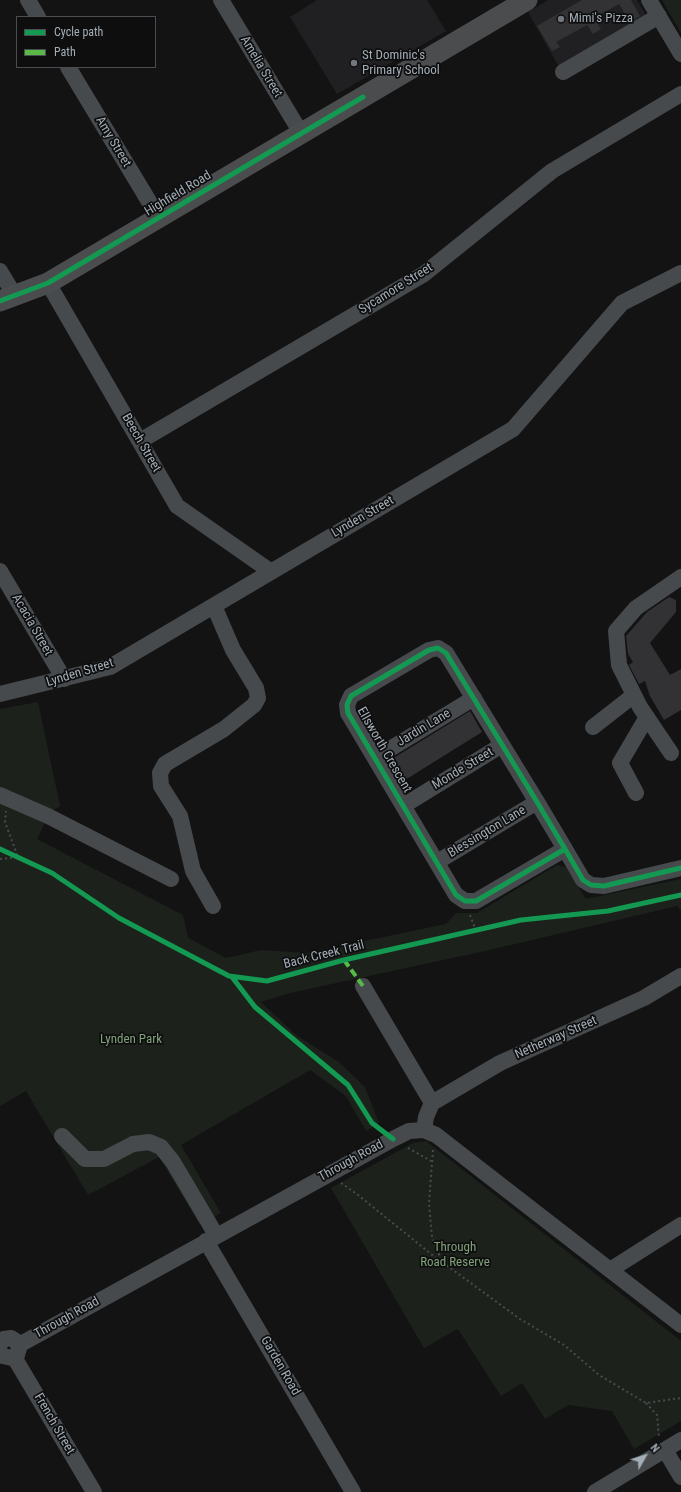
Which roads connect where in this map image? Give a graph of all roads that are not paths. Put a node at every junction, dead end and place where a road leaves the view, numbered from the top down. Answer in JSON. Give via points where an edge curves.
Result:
{"nodes":[{"id":1,"x":28,"y":0,"type":"edge"},
{"id":2,"x":221,"y":0,"type":"edge"},
{"id":3,"x":526,"y":0,"type":"edge"},
{"id":4,"x":649,"y":0,"type":"edge"},
{"id":5,"x":37,"y":16,"type":"edge"},
{"id":6,"x":659,"y":16,"type":"junction"},
{"id":7,"x":681,"y":54,"type":"edge"},
{"id":8,"x":69,"y":68,"type":"edge"},
{"id":9,"x":563,"y":72,"type":"dead end"},
{"id":10,"x":681,"y":94,"type":"edge"},
{"id":11,"x":301,"y":133,"type":"junction"},
{"id":12,"x":159,"y":218,"type":"junction"},
{"id":13,"x":0,"y":271,"type":"edge"},
{"id":14,"x":681,"y":273,"type":"edge"},
{"id":15,"x":48,"y":283,"type":"junction"},
{"id":16,"x":8,"y":298,"type":"edge"},
{"id":17,"x":140,"y":441,"type":"junction"},
{"id":18,"x":0,"y":571,"type":"edge"},
{"id":19,"x":270,"y":571,"type":"junction"},
{"id":20,"x":681,"y":577,"type":"edge"},
{"id":21,"x":214,"y":606,"type":"junction"},
{"id":22,"x":64,"y":679,"type":"junction"},
{"id":23,"x":0,"y":694,"type":"edge"},
{"id":24,"x":634,"y":695,"type":"junction"},
{"id":25,"x":474,"y":698,"type":"junction"},
{"id":26,"x":647,"y":717,"type":"junction"},
{"id":27,"x":593,"y":727,"type":"dead end"},
{"id":28,"x":502,"y":745,"type":"junction"},
{"id":29,"x":671,"y":753,"type":"dead end"},
{"id":30,"x":375,"y":758,"type":"junction"},
{"id":31,"x":636,"y":793,"type":"dead end"},
{"id":32,"x":4,"y":797,"type":"edge"},
{"id":33,"x":537,"y":802,"type":"junction"},
{"id":34,"x":403,"y":806,"type":"junction"},
{"id":35,"x":565,"y":849,"type":"junction"},
{"id":36,"x":437,"y":862,"type":"junction"},
{"id":37,"x":681,"y":868,"type":"edge"},
{"id":38,"x":171,"y":879,"type":"dead end"},
{"id":39,"x":213,"y":906,"type":"dead end"},
{"id":40,"x":681,"y":976,"type":"edge"},
{"id":41,"x":363,"y":986,"type":"dead end"},
{"id":42,"x":432,"y":1103,"type":"junction"},
{"id":43,"x":430,"y":1133,"type":"junction"},
{"id":44,"x":62,"y":1136,"type":"dead end"},
{"id":45,"x":681,"y":1225,"type":"edge"},
{"id":46,"x":211,"y":1238,"type":"junction"},
{"id":47,"x":610,"y":1270,"type":"junction"},
{"id":48,"x":681,"y":1325,"type":"edge"},
{"id":49,"x":5,"y":1347,"type":"edge"},
{"id":50,"x":681,"y":1440,"type":"edge"},
{"id":51,"x":662,"y":1452,"type":"junction"},
{"id":52,"x":681,"y":1478,"type":"edge"},
{"id":53,"x":94,"y":1492,"type":"edge"},
{"id":54,"x":353,"y":1492,"type":"edge"},
{"id":55,"x":595,"y":1492,"type":"edge"}],
"edges":[{"from":1,"to":5,"type":"street"},
{"from":2,"to":11,"type":"street","name":"Amelia Street"},
{"from":3,"to":11,"type":"main road","name":"Highfield Road"},
{"from":4,"to":6,"type":"street"},
{"from":6,"to":7,"type":"street"},
{"from":6,"to":9,"type":"street"},
{"from":8,"to":12,"type":"street","name":"Amy Street"},
{"from":10,"to":17,"type":"street","name":"Sycamore Street","via":[[552,171],[424,274]]},
{"from":11,"to":12,"type":"main road","name":"Highfield Road"},
{"from":12,"to":15,"type":"main road","name":"Highfield Road"},
{"from":13,"to":16,"type":"street"},
{"from":14,"to":19,"type":"street","name":"Lynden Street","via":[[622,303],[513,429]]},
{"from":15,"to":16,"type":"main road","name":"Highfield Road"},
{"from":15,"to":17,"type":"street","name":"Beech Street"},
{"from":17,"to":19,"type":"street","name":"Beech Street","via":[[177,506]]},
{"from":18,"to":22,"type":"street","name":"Acacia Street"},
{"from":19,"to":21,"type":"street","name":"Lynden Street"},
{"from":20,"to":24,"type":"street","via":[[636,608],[616,631],[619,665]]},
{"from":21,"to":22,"type":"street","name":"Lynden Street","via":[[110,667]]},
{"from":21,"to":39,"type":"street","via":[[233,650],[256,688],[258,698],[254,705],[224,728],[165,764],[160,773],[161,786],[180,816],[193,871]]},
{"from":22,"to":23,"type":"street","name":"Lynden Street"},
{"from":24,"to":26,"type":"street"},
{"from":24,"to":27,"type":"street"},
{"from":25,"to":28,"type":"street","name":"Ellsworth Crescent"},
{"from":25,"to":30,"type":"street","name":"Jardin Lane"},
{"from":25,"to":30,"type":"street","name":"Ellsworth Crescent","via":[[446,653],[438,648],[428,650],[351,696],[347,705],[348,713]]},
{"from":26,"to":29,"type":"street"},
{"from":26,"to":31,"type":"street","via":[[620,763]]},
{"from":28,"to":33,"type":"street","name":"Ellsworth Crescent"},
{"from":28,"to":34,"type":"street","name":"Monde Street"},
{"from":30,"to":34,"type":"street","name":"Ellsworth Crescent"},
{"from":32,"to":38,"type":"street","via":[[48,816]]},
{"from":33,"to":35,"type":"street","name":"Ellsworth Crescent"},
{"from":33,"to":36,"type":"street","name":"Blessington Lane"},
{"from":34,"to":36,"type":"street","name":"Ellsworth Crescent"},
{"from":35,"to":36,"type":"street","name":"Ellsworth Crescent","via":[[476,901],[465,901],[456,895]]},
{"from":35,"to":37,"type":"street","name":"Ellsworth Crescent","via":[[583,880],[591,885],[604,886]]},
{"from":40,"to":42,"type":"street","name":"Netherway Street","via":[[644,998],[500,1063]]},
{"from":41,"to":42,"type":"street"},
{"from":42,"to":43,"type":"street","via":[[426,1117]]},
{"from":43,"to":46,"type":"street","name":"Through Road","via":[[409,1131],[392,1139]]},
{"from":43,"to":47,"type":"street"},
{"from":44,"to":46,"type":"street","name":"Garden Road","via":[[85,1159],[104,1159],[133,1144],[149,1142],[162,1147],[173,1162]]},
{"from":45,"to":47,"type":"street"},
{"from":46,"to":49,"type":"street","name":"Through Road"},
{"from":46,"to":54,"type":"street","name":"Garden Road"},
{"from":47,"to":48,"type":"street"},
{"from":49,"to":53,"type":"street","name":"French Street"},
{"from":50,"to":51,"type":"street"},
{"from":51,"to":52,"type":"street"},
{"from":51,"to":55,"type":"street"}]}
